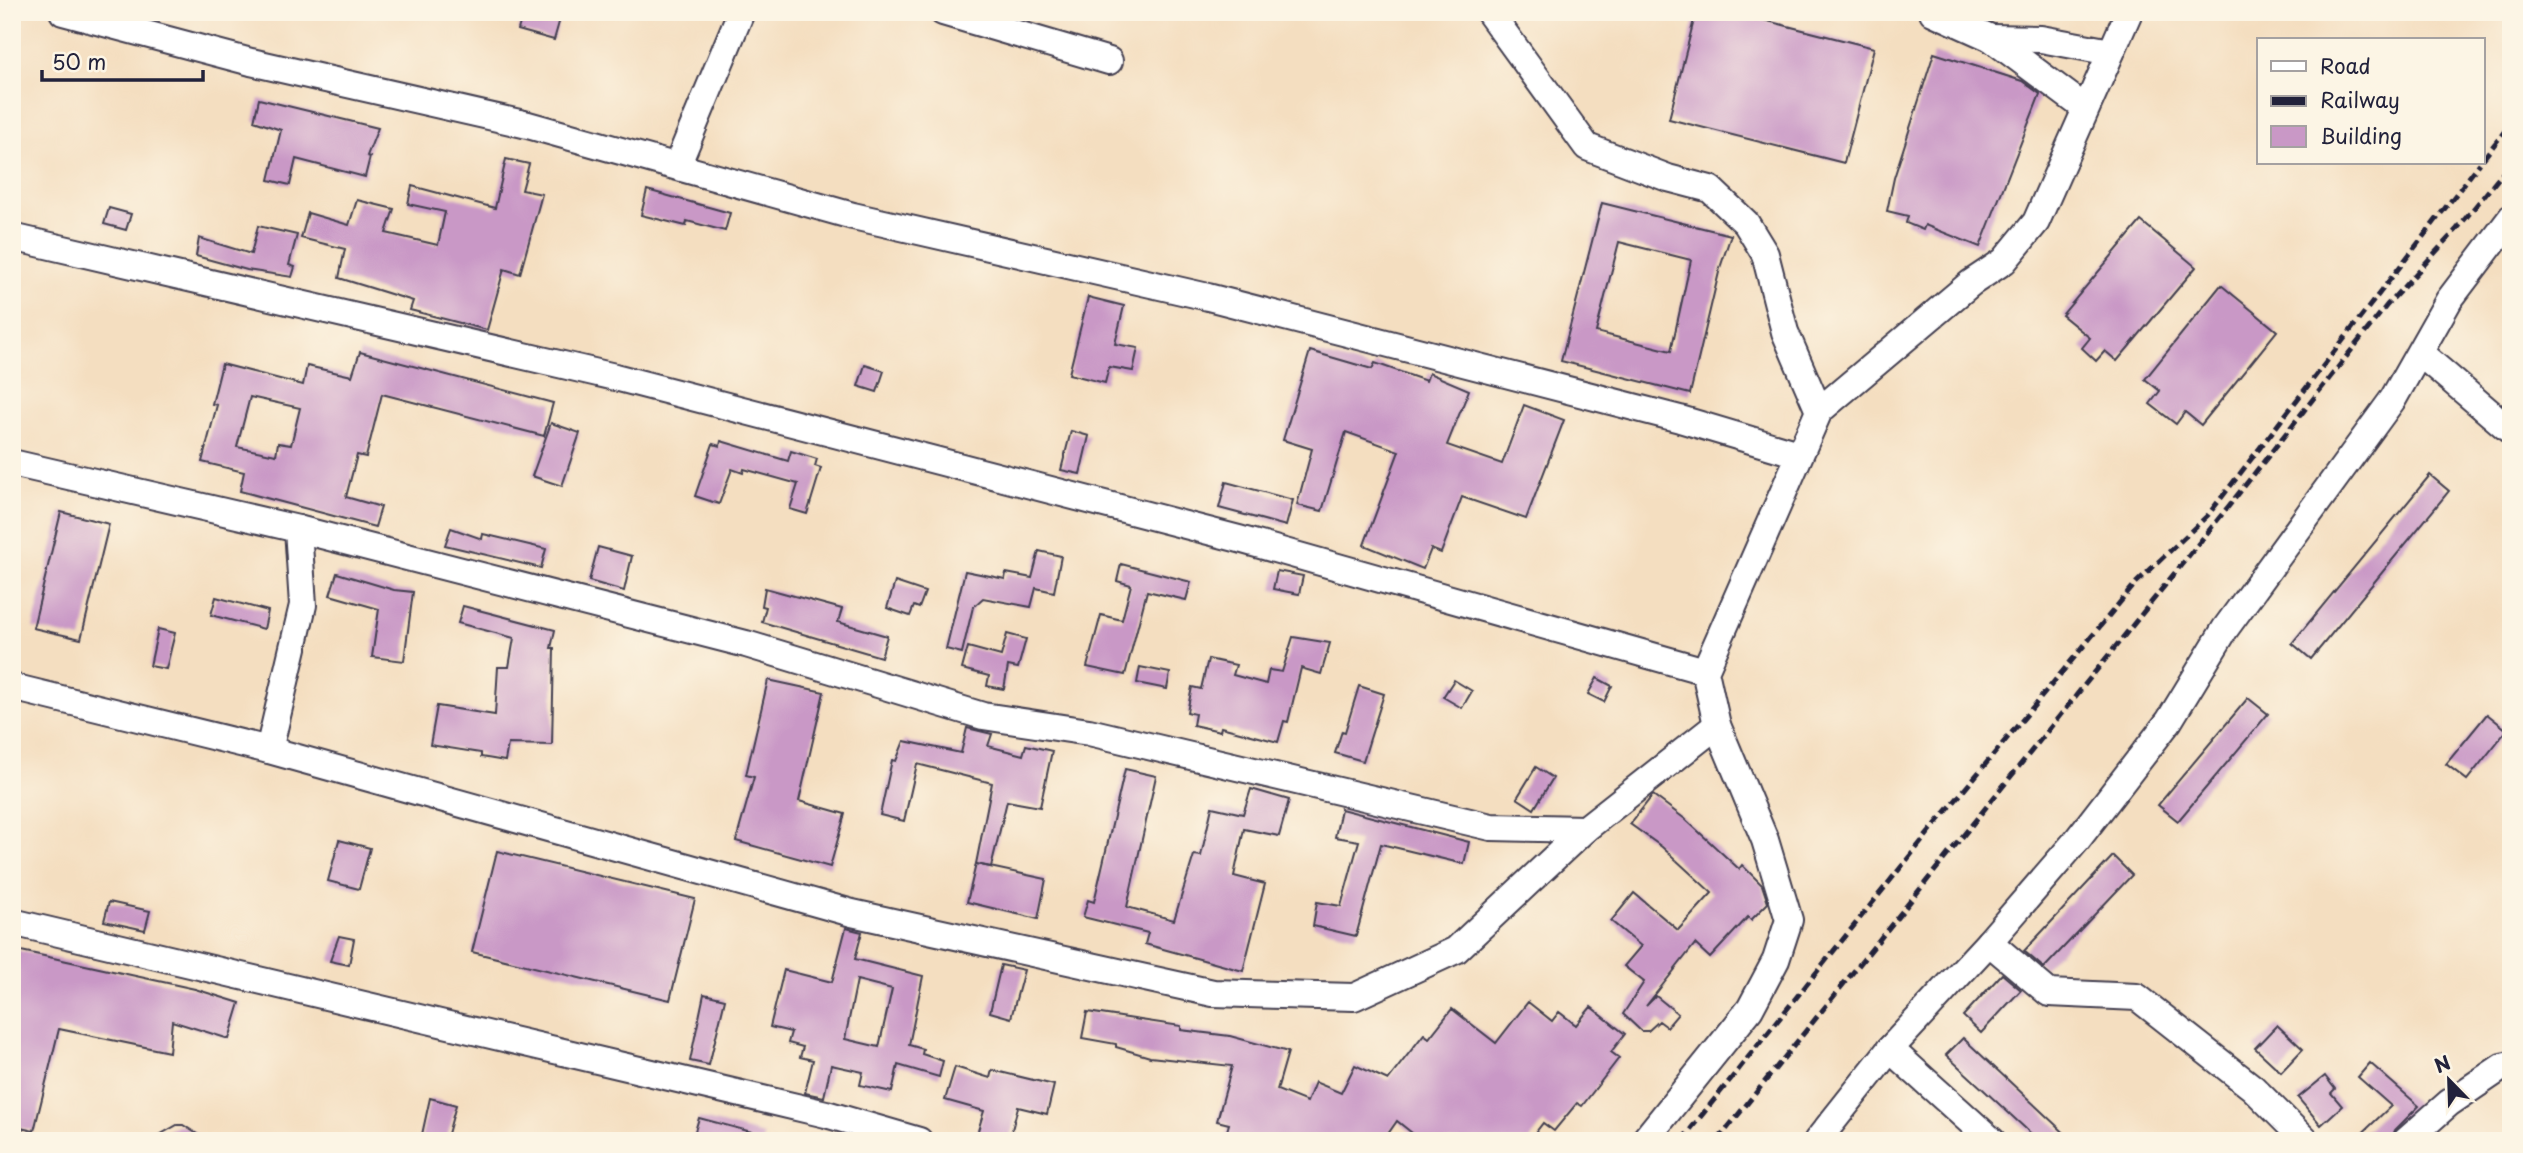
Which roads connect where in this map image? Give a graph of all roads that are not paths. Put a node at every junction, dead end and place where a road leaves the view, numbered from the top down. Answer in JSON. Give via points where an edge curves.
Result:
{"nodes":[{"id":1,"x":63,"y":12,"type":"edge"},
{"id":2,"x":740,"y":12,"type":"edge"},
{"id":3,"x":943,"y":12,"type":"edge"},
{"id":4,"x":1489,"y":12,"type":"edge"},
{"id":5,"x":1933,"y":12,"type":"edge"},
{"id":6,"x":2129,"y":12,"type":"edge"},
{"id":7,"x":1508,"y":25,"type":"edge"},
{"id":8,"x":1991,"y":38,"type":"junction"},
{"id":9,"x":2111,"y":51,"type":"junction"},
{"id":10,"x":1109,"y":61,"type":"dead end"},
{"id":11,"x":2085,"y":108,"type":"junction"},
{"id":12,"x":677,"y":166,"type":"junction"},
{"id":13,"x":2511,"y":218,"type":"edge"},
{"id":14,"x":12,"y":237,"type":"edge"},
{"id":15,"x":2421,"y":354,"type":"junction"},
{"id":16,"x":1819,"y":411,"type":"junction"},
{"id":17,"x":2511,"y":431,"type":"edge"},
{"id":18,"x":1798,"y":454,"type":"junction"},
{"id":19,"x":12,"y":463,"type":"edge"},
{"id":20,"x":298,"y":529,"type":"junction"},
{"id":21,"x":1704,"y":671,"type":"junction"},
{"id":22,"x":12,"y":687,"type":"edge"},
{"id":23,"x":1717,"y":726,"type":"junction"},
{"id":24,"x":268,"y":750,"type":"junction"},
{"id":25,"x":1585,"y":829,"type":"junction"},
{"id":26,"x":12,"y":922,"type":"edge"},
{"id":27,"x":1989,"y":942,"type":"junction"},
{"id":28,"x":1890,"y":1049,"type":"junction"},
{"id":29,"x":2511,"y":1065,"type":"edge"},
{"id":30,"x":919,"y":1141,"type":"edge"},
{"id":31,"x":1644,"y":1141,"type":"edge"},
{"id":32,"x":1817,"y":1141,"type":"edge"},
{"id":33,"x":1992,"y":1141,"type":"edge"},
{"id":34,"x":2306,"y":1141,"type":"edge"},
{"id":35,"x":2406,"y":1141,"type":"edge"}],
"edges":[{"from":1,"to":12,"type":"street","via":[[251,62],[528,125]]},
{"from":2,"to":12,"type":"street"},
{"from":3,"to":10,"type":"street"},
{"from":4,"to":7,"type":"street"},
{"from":5,"to":8,"type":"street"},
{"from":6,"to":9,"type":"street"},
{"from":7,"to":16,"type":"street","via":[[1556,107],[1587,147],[1710,189],[1746,223],[1765,254],[1785,332]]},
{"from":8,"to":9,"type":"street","via":[[2041,38]]},
{"from":8,"to":11,"type":"street"},
{"from":9,"to":11,"type":"street"},
{"from":11,"to":16,"type":"street","via":[[2036,222],[2004,261],[1971,283]]},
{"from":12,"to":18,"type":"street","via":[[853,215],[1221,300]]},
{"from":13,"to":15,"type":"street","via":[[2449,300]]},
{"from":14,"to":21,"type":"street","via":[[615,377],[1239,539]]},
{"from":15,"to":17,"type":"street"},
{"from":15,"to":27,"type":"street","via":[[2225,629],[2169,721],[2077,840]]},
{"from":16,"to":18,"type":"street"},
{"from":18,"to":21,"type":"street","via":[[1778,509]]},
{"from":19,"to":20,"type":"street"},
{"from":20,"to":24,"type":"street","via":[[303,606]]},
{"from":20,"to":25,"type":"street","via":[[746,644],[983,716],[1089,732],[1491,827]]},
{"from":21,"to":23,"type":"street"},
{"from":22,"to":24,"type":"street"},
{"from":23,"to":25,"type":"street"},
{"from":23,"to":31,"type":"street","via":[[1765,841],[1789,920],[1776,960],[1750,1009]]},
{"from":24,"to":25,"type":"street","via":[[852,913],[1213,993],[1354,997],[1456,950]]},
{"from":26,"to":30,"type":"street","via":[[826,1114]]},
{"from":27,"to":28,"type":"street"},
{"from":27,"to":34,"type":"street","via":[[2049,993],[2137,997],[2253,1088]]},
{"from":28,"to":32,"type":"street"},
{"from":28,"to":33,"type":"street"},
{"from":29,"to":35,"type":"street","via":[[2449,1103]]}]}
